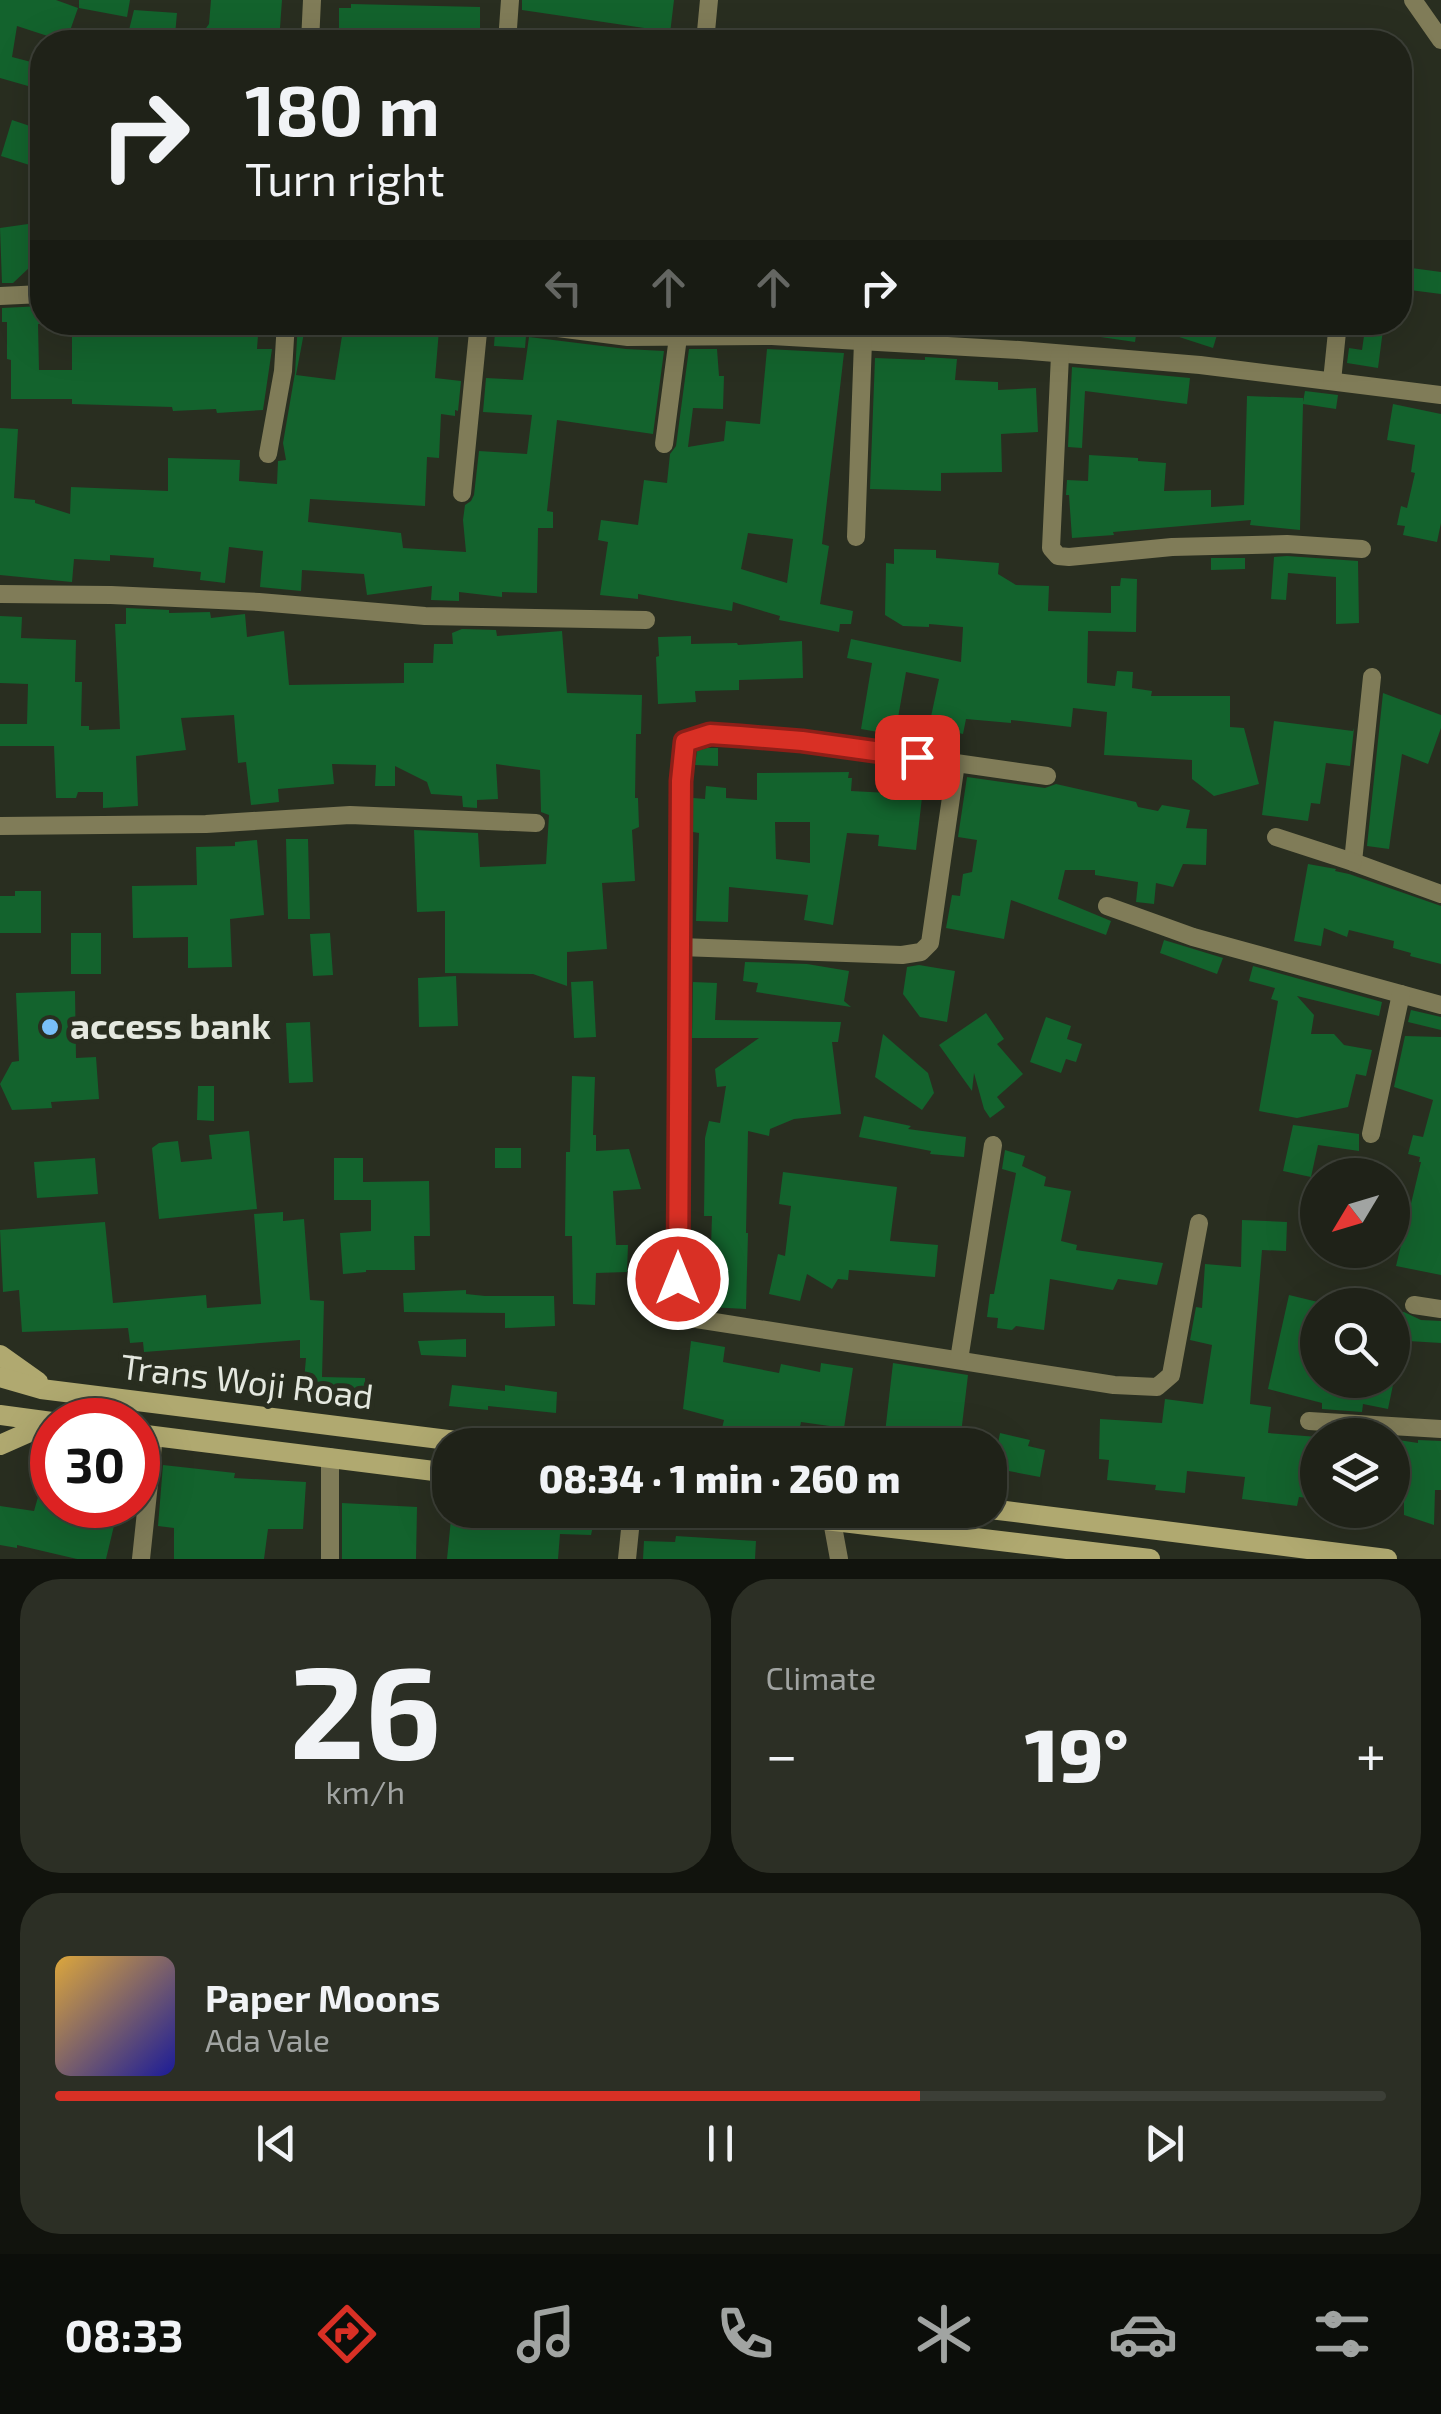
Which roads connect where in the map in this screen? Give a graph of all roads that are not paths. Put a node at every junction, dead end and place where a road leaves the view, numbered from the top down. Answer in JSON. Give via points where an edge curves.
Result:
{"nodes":[{"id":1,"x":312,"y":0,"type":"edge"},
{"id":2,"x":510,"y":0,"type":"edge"},
{"id":3,"x":709,"y":0,"type":"edge"},
{"id":4,"x":1413,"y":0,"type":"edge"},
{"id":5,"x":311,"y":30,"type":"edge"},
{"id":6,"x":509,"y":30,"type":"edge"},
{"id":7,"x":707,"y":30,"type":"edge"},
{"id":8,"x":1441,"y":40,"type":"edge"},
{"id":9,"x":30,"y":295,"type":"edge"},
{"id":10,"x":0,"y":296,"type":"edge"},
{"id":11,"x":285,"y":335,"type":"edge"},
{"id":12,"x":478,"y":335,"type":"edge"},
{"id":13,"x":612,"y":335,"type":"edge"},
{"id":14,"x":643,"y":335,"type":"edge"},
{"id":15,"x":678,"y":335,"type":"edge"},
{"id":16,"x":756,"y":335,"type":"edge"},
{"id":17,"x":1337,"y":335,"type":"edge"},
{"id":18,"x":863,"y":341,"type":"junction"},
{"id":19,"x":1060,"y":355,"type":"junction"},
{"id":20,"x":1332,"y":381,"type":"junction"},
{"id":21,"x":1441,"y":395,"type":"edge"},
{"id":22,"x":664,"y":444,"type":"dead end"},
{"id":23,"x":268,"y":454,"type":"dead end"},
{"id":24,"x":462,"y":493,"type":"dead end"},
{"id":25,"x":856,"y":537,"type":"dead end"},
{"id":26,"x":1362,"y":549,"type":"dead end"},
{"id":27,"x":0,"y":594,"type":"edge"},
{"id":28,"x":646,"y":620,"type":"dead end"},
{"id":29,"x":1372,"y":677,"type":"dead end"},
{"id":30,"x":956,"y":763,"type":"junction"},
{"id":31,"x":1047,"y":776,"type":"dead end"},
{"id":32,"x":536,"y":823,"type":"dead end"},
{"id":33,"x":0,"y":826,"type":"edge"},
{"id":34,"x":1276,"y":836,"type":"dead end"},
{"id":35,"x":1353,"y":862,"type":"junction"},
{"id":36,"x":1441,"y":894,"type":"edge"},
{"id":37,"x":1107,"y":906,"type":"dead end"},
{"id":38,"x":680,"y":947,"type":"junction"},
{"id":39,"x":1401,"y":994,"type":"junction"},
{"id":40,"x":1441,"y":1005,"type":"edge"},
{"id":41,"x":1371,"y":1134,"type":"dead end"},
{"id":42,"x":992,"y":1145,"type":"dead end"},
{"id":43,"x":1199,"y":1223,"type":"dead end"},
{"id":44,"x":1414,"y":1305,"type":"dead end"},
{"id":45,"x":1441,"y":1309,"type":"edge"},
{"id":46,"x":0,"y":1354,"type":"edge"},
{"id":47,"x":958,"y":1360,"type":"junction"},
{"id":48,"x":0,"y":1378,"type":"edge"},
{"id":49,"x":48,"y":1389,"type":"junction"},
{"id":50,"x":0,"y":1415,"type":"edge"},
{"id":51,"x":30,"y":1419,"type":"edge"},
{"id":52,"x":1410,"y":1427,"type":"edge"},
{"id":53,"x":1441,"y":1429,"type":"edge"},
{"id":54,"x":30,"y":1431,"type":"edge"},
{"id":55,"x":160,"y":1437,"type":"edge"},
{"id":56,"x":432,"y":1438,"type":"edge"},
{"id":57,"x":0,"y":1444,"type":"edge"},
{"id":58,"x":330,"y":1457,"type":"junction"},
{"id":59,"x":432,"y":1471,"type":"edge"},
{"id":60,"x":1007,"y":1510,"type":"edge"},
{"id":61,"x":142,"y":1528,"type":"edge"},
{"id":62,"x":630,"y":1528,"type":"edge"},
{"id":63,"x":833,"y":1528,"type":"edge"},
{"id":64,"x":875,"y":1528,"type":"edge"},
{"id":65,"x":1063,"y":1554,"type":"edge"},
{"id":66,"x":141,"y":1559,"type":"edge"},
{"id":67,"x":330,"y":1559,"type":"edge"},
{"id":68,"x":627,"y":1559,"type":"edge"},
{"id":69,"x":839,"y":1559,"type":"edge"},
{"id":70,"x":1150,"y":1559,"type":"edge"},
{"id":71,"x":1387,"y":1559,"type":"edge"}],
"edges":[{"from":1,"to":5,"type":"street"},
{"from":2,"to":6,"type":"street"},
{"from":3,"to":7,"type":"street"},
{"from":4,"to":8,"type":"street"},
{"from":9,"to":10,"type":"street"},
{"from":11,"to":23,"type":"street"},
{"from":12,"to":24,"type":"street"},
{"from":13,"to":14,"type":"street"},
{"from":15,"to":22,"type":"street"},
{"from":16,"to":18,"type":"street"},
{"from":17,"to":20,"type":"street"},
{"from":18,"to":19,"type":"street"},
{"from":18,"to":25,"type":"street"},
{"from":19,"to":20,"type":"street"},
{"from":19,"to":26,"type":"street","via":[[1051,548],[1058,556],[1287,544]]},
{"from":20,"to":21,"type":"street"},
{"from":27,"to":28,"type":"street"},
{"from":29,"to":35,"type":"street"},
{"from":30,"to":31,"type":"street"},
{"from":30,"to":38,"type":"street","via":[[930,943],[921,952]]},
{"from":30,"to":38,"type":"street","via":[[784,739],[710,734],[685,742]]},
{"from":32,"to":33,"type":"street","via":[[350,815]]},
{"from":34,"to":35,"type":"street"},
{"from":35,"to":36,"type":"street"},
{"from":37,"to":39,"type":"street","via":[[1193,937]]},
{"from":38,"to":47,"type":"street","via":[[677,1316]]},
{"from":39,"to":40,"type":"street"},
{"from":39,"to":41,"type":"street"},
{"from":42,"to":47,"type":"street"},
{"from":43,"to":47,"type":"street","via":[[1171,1375],[1157,1387]]},
{"from":44,"to":45,"type":"street"},
{"from":46,"to":49,"type":"main road"},
{"from":48,"to":49,"type":"main road","name":"Trans Woji Road"},
{"from":49,"to":56,"type":"main road","name":"Trans Woji Road"},
{"from":50,"to":51,"type":"main road"},
{"from":52,"to":53,"type":"street"},
{"from":54,"to":57,"type":"main road"},
{"from":55,"to":58,"type":"main road","name":"Trans Woji Road"},
{"from":58,"to":59,"type":"main road","name":"Trans Woji Road"},
{"from":58,"to":67,"type":"street"},
{"from":60,"to":71,"type":"main road"},
{"from":61,"to":66,"type":"street"},
{"from":62,"to":68,"type":"street"},
{"from":63,"to":69,"type":"street"},
{"from":64,"to":65,"type":"main road"},
{"from":65,"to":70,"type":"main road"}]}
